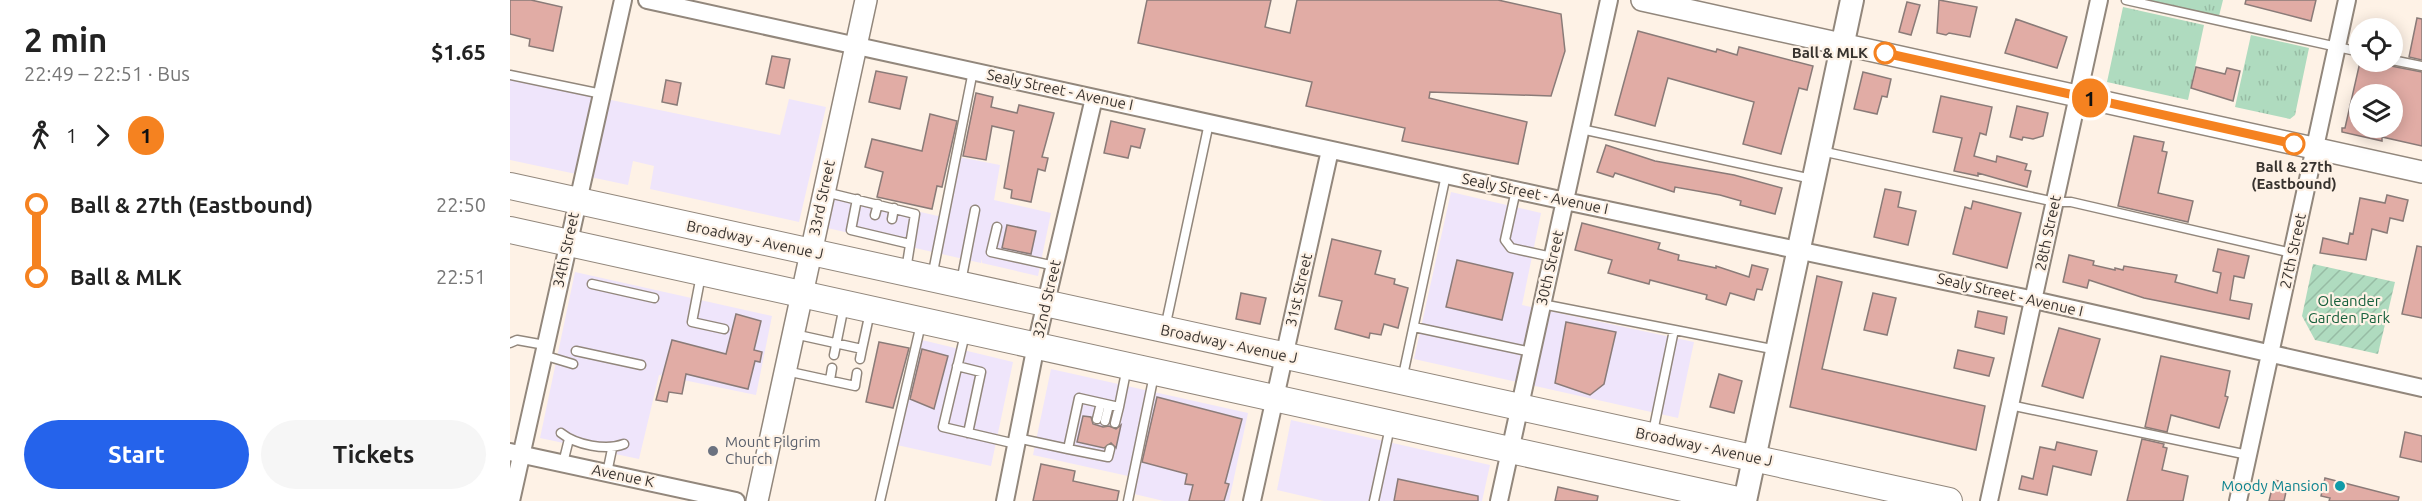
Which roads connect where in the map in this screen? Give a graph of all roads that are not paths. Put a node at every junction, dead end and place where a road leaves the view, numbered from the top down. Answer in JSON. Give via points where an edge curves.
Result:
{"nodes":[{"id":1,"x":622,"y":0,"type":"edge"},
{"id":2,"x":647,"y":0,"type":"edge"},
{"id":3,"x":866,"y":0,"type":"edge"},
{"id":4,"x":1609,"y":0,"type":"edge"},
{"id":5,"x":1642,"y":0,"type":"edge"},
{"id":6,"x":1852,"y":0,"type":"edge"},
{"id":7,"x":2099,"y":0,"type":"edge"},
{"id":8,"x":2126,"y":0,"type":"edge"},
{"id":9,"x":2347,"y":0,"type":"edge"},
{"id":10,"x":1843,"y":44,"type":"junction"},
{"id":11,"x":856,"y":46,"type":"junction"},
{"id":12,"x":2336,"y":47,"type":"junction"},
{"id":13,"x":2349,"y":50,"type":"edge"},
{"id":14,"x":2403,"y":62,"type":"edge"},
{"id":15,"x":2422,"y":66,"type":"edge"},
{"id":16,"x":973,"y":71,"type":"junction"},
{"id":17,"x":510,"y":75,"type":"edge"},
{"id":18,"x":602,"y":94,"type":"junction"},
{"id":19,"x":2079,"y":96,"type":"junction"},
{"id":20,"x":1094,"y":98,"type":"junction"},
{"id":21,"x":1209,"y":123,"type":"junction"},
{"id":22,"x":1581,"y":129,"type":"junction"},
{"id":23,"x":2315,"y":148,"type":"junction"},
{"id":24,"x":1330,"y":150,"type":"junction"},
{"id":25,"x":1819,"y":150,"type":"junction"},
{"id":26,"x":2422,"y":172,"type":"edge"},
{"id":27,"x":1446,"y":175,"type":"junction"},
{"id":28,"x":1812,"y":180,"type":"junction"},
{"id":29,"x":510,"y":186,"type":"edge"},
{"id":30,"x":1516,"y":190,"type":"junction"},
{"id":31,"x":824,"y":191,"type":"junction"},
{"id":32,"x":857,"y":199,"type":"junction"},
{"id":33,"x":577,"y":201,"type":"junction"},
{"id":34,"x":1565,"y":201,"type":"junction"},
{"id":35,"x":2055,"y":202,"type":"junction"},
{"id":36,"x":878,"y":204,"type":"junction"},
{"id":37,"x":894,"y":208,"type":"junction"},
{"id":38,"x":975,"y":210,"type":"dead end"},
{"id":39,"x":875,"y":215,"type":"dead end"},
{"id":40,"x":892,"y":219,"type":"dead end"},
{"id":41,"x":997,"y":227,"type":"dead end"},
{"id":42,"x":510,"y":230,"type":"edge"},
{"id":43,"x":568,"y":243,"type":"junction"},
{"id":44,"x":910,"y":244,"type":"junction"},
{"id":45,"x":1798,"y":249,"type":"junction"},
{"id":46,"x":810,"y":252,"type":"junction"},
{"id":47,"x":2292,"y":253,"type":"junction"},
{"id":48,"x":1552,"y":256,"type":"junction"},
{"id":49,"x":1055,"y":266,"type":"junction"},
{"id":50,"x":702,"y":272,"type":"junction"},
{"id":51,"x":905,"y":273,"type":"junction"},
{"id":52,"x":931,"y":279,"type":"junction"},
{"id":53,"x":592,"y":284,"type":"dead end"},
{"id":54,"x":961,"y":285,"type":"junction"},
{"id":55,"x":802,"y":294,"type":"junction"},
{"id":56,"x":654,"y":298,"type":"dead end"},
{"id":57,"x":2034,"y":300,"type":"junction"},
{"id":58,"x":844,"y":303,"type":"junction"},
{"id":59,"x":1046,"y":304,"type":"junction"},
{"id":60,"x":1542,"y":304,"type":"junction"},
{"id":61,"x":871,"y":309,"type":"junction"},
{"id":62,"x":922,"y":320,"type":"junction"},
{"id":63,"x":1414,"y":327,"type":"junction"},
{"id":64,"x":724,"y":328,"type":"dead end"},
{"id":65,"x":966,"y":330,"type":"junction"},
{"id":66,"x":1165,"y":330,"type":"junction"},
{"id":67,"x":1674,"y":330,"type":"junction"},
{"id":68,"x":794,"y":333,"type":"junction"},
{"id":69,"x":510,"y":343,"type":"edge"},
{"id":70,"x":836,"y":343,"type":"junction"},
{"id":71,"x":1036,"y":345,"type":"junction"},
{"id":72,"x":862,"y":349,"type":"junction"},
{"id":73,"x":544,"y":350,"type":"junction"},
{"id":74,"x":1777,"y":350,"type":"junction"},
{"id":75,"x":576,"y":351,"type":"dead end"},
{"id":76,"x":1531,"y":352,"type":"junction"},
{"id":77,"x":834,"y":355,"type":"dead end"},
{"id":78,"x":2270,"y":355,"type":"junction"},
{"id":79,"x":1284,"y":356,"type":"junction"},
{"id":80,"x":860,"y":359,"type":"dead end"},
{"id":81,"x":573,"y":364,"type":"dead end"},
{"id":82,"x":641,"y":365,"type":"dead end"},
{"id":83,"x":957,"y":366,"type":"junction"},
{"id":84,"x":1128,"y":366,"type":"junction"},
{"id":85,"x":832,"y":368,"type":"dead end"},
{"id":86,"x":785,"y":371,"type":"junction"},
{"id":87,"x":1155,"y":372,"type":"junction"},
{"id":88,"x":857,"y":373,"type":"dead end"},
{"id":89,"x":830,"y":380,"type":"junction"},
{"id":90,"x":1402,"y":382,"type":"junction"},
{"id":91,"x":2422,"y":388,"type":"edge"},
{"id":92,"x":1274,"y":398,"type":"junction"},
{"id":93,"x":1105,"y":404,"type":"junction"},
{"id":94,"x":2010,"y":405,"type":"junction"},
{"id":95,"x":1119,"y":407,"type":"junction"},
{"id":96,"x":1519,"y":407,"type":"junction"},
{"id":97,"x":1101,"y":420,"type":"dead end"},
{"id":98,"x":1115,"y":423,"type":"dead end"},
{"id":99,"x":1391,"y":423,"type":"junction"},
{"id":100,"x":561,"y":433,"type":"dead end"},
{"id":101,"x":968,"y":433,"type":"junction"},
{"id":102,"x":1653,"y":436,"type":"junction"},
{"id":103,"x":568,"y":439,"type":"junction"},
{"id":104,"x":1017,"y":441,"type":"junction"},
{"id":105,"x":624,"y":444,"type":"dead end"},
{"id":106,"x":612,"y":449,"type":"junction"},
{"id":107,"x":1068,"y":449,"type":"junction"},
{"id":108,"x":1110,"y":449,"type":"dead end"},
{"id":109,"x":1510,"y":450,"type":"junction"},
{"id":110,"x":516,"y":453,"type":"edge"},
{"id":111,"x":2248,"y":455,"type":"junction"},
{"id":112,"x":1754,"y":458,"type":"junction"},
{"id":113,"x":563,"y":463,"type":"junction"},
{"id":114,"x":607,"y":473,"type":"junction"},
{"id":115,"x":511,"y":501,"type":"edge"},
{"id":116,"x":736,"y":501,"type":"edge"},
{"id":117,"x":757,"y":501,"type":"edge"},
{"id":118,"x":880,"y":501,"type":"edge"},
{"id":119,"x":1005,"y":501,"type":"edge"},
{"id":120,"x":1128,"y":501,"type":"edge"},
{"id":121,"x":1252,"y":501,"type":"edge"},
{"id":122,"x":1374,"y":501,"type":"edge"},
{"id":123,"x":1499,"y":501,"type":"edge"},
{"id":124,"x":1744,"y":501,"type":"edge"},
{"id":125,"x":1949,"y":501,"type":"edge"},
{"id":126,"x":1989,"y":501,"type":"edge"},
{"id":127,"x":2238,"y":501,"type":"edge"}],
"edges":[{"from":1,"to":18,"type":"street","name":"34th Street"},
{"from":2,"to":11,"type":"street","name":"Sealy Street - Avenue I"},
{"from":3,"to":11,"type":"street","name":"33rd Street"},
{"from":4,"to":22,"type":"street","name":"30th Street"},
{"from":5,"to":10,"type":"street"},
{"from":6,"to":10,"type":"main road"},
{"from":7,"to":19,"type":"street","name":"28th Street"},
{"from":8,"to":12,"type":"lane"},
{"from":9,"to":12,"type":"street","name":"27th Street"},
{"from":10,"to":19,"type":"street"},
{"from":10,"to":25,"type":"main road"},
{"from":11,"to":16,"type":"street","name":"Sealy Street - Avenue I"},
{"from":11,"to":31,"type":"street","name":"33rd Street"},
{"from":12,"to":13,"type":"lane"},
{"from":12,"to":23,"type":"street","name":"27th Street"},
{"from":14,"to":15,"type":"lane"},
{"from":16,"to":20,"type":"street","name":"Sealy Street - Avenue I"},
{"from":16,"to":52,"type":"lane"},
{"from":17,"to":18,"type":"lane"},
{"from":18,"to":33,"type":"street","name":"34th Street"},
{"from":19,"to":23,"type":"street"},
{"from":19,"to":35,"type":"street","name":"28th Street"},
{"from":20,"to":21,"type":"street","name":"Sealy Street - Avenue I"},
{"from":20,"to":49,"type":"street","name":"32nd Street"},
{"from":21,"to":24,"type":"street","name":"Sealy Street - Avenue I"},
{"from":21,"to":66,"type":"lane"},
{"from":22,"to":28,"type":"lane"},
{"from":22,"to":34,"type":"street","name":"30th Street"},
{"from":23,"to":26,"type":"street"},
{"from":23,"to":47,"type":"street","name":"27th Street"},
{"from":24,"to":27,"type":"street","name":"Sealy Street - Avenue I"},
{"from":24,"to":79,"type":"street","name":"31st Street"},
{"from":25,"to":28,"type":"main road"},
{"from":25,"to":35,"type":"lane"},
{"from":27,"to":30,"type":"street","name":"Sealy Street - Avenue I"},
{"from":27,"to":63,"type":"lane"},
{"from":28,"to":45,"type":"main road"},
{"from":29,"to":33,"type":"main road","name":"Broadway - Avenue J"},
{"from":30,"to":34,"type":"street","name":"Sealy Street - Avenue I"},
{"from":30,"to":48,"type":"lane","via":[[1505,240],[1511,248]]},
{"from":31,"to":32,"type":"lane"},
{"from":31,"to":46,"type":"street","name":"33rd Street"},
{"from":32,"to":36,"type":"lane"},
{"from":32,"to":44,"type":"lane","via":[[851,230]]},
{"from":33,"to":43,"type":"street","name":"34th Street"},
{"from":33,"to":46,"type":"main road","name":"Broadway - Avenue J"},
{"from":34,"to":45,"type":"street","name":"Sealy Street - Avenue I"},
{"from":34,"to":48,"type":"street","name":"30th Street"},
{"from":35,"to":47,"type":"lane","via":[[2071,202]]},
{"from":35,"to":57,"type":"street","name":"28th Street"},
{"from":36,"to":37,"type":"lane"},
{"from":36,"to":39,"type":"lane"},
{"from":37,"to":40,"type":"lane"},
{"from":37,"to":44,"type":"lane","via":[[915,214]]},
{"from":38,"to":54,"type":"lane"},
{"from":41,"to":49,"type":"lane","via":[[991,252]]},
{"from":42,"to":43,"type":"main road"},
{"from":43,"to":50,"type":"main road"},
{"from":43,"to":73,"type":"street","name":"34th Street"},
{"from":44,"to":51,"type":"lane"},
{"from":45,"to":57,"type":"street","name":"Sealy Street - Avenue I"},
{"from":45,"to":74,"type":"main road"},
{"from":46,"to":51,"type":"main road","name":"Broadway - Avenue J"},
{"from":46,"to":55,"type":"street","name":"33rd Street"},
{"from":47,"to":78,"type":"street","name":"27th Street"},
{"from":48,"to":60,"type":"street","name":"30th Street"},
{"from":49,"to":59,"type":"street","name":"32nd Street"},
{"from":50,"to":55,"type":"main road"},
{"from":50,"to":64,"type":"lane","via":[[692,322]]},
{"from":51,"to":52,"type":"main road","name":"Broadway - Avenue J"},
{"from":52,"to":54,"type":"main road","name":"Broadway - Avenue J"},
{"from":53,"to":56,"type":"lane"},
{"from":54,"to":59,"type":"main road","name":"Broadway - Avenue J"},
{"from":55,"to":58,"type":"main road"},
{"from":55,"to":68,"type":"street","name":"33rd Street"},
{"from":57,"to":78,"type":"street","name":"Sealy Street - Avenue I"},
{"from":57,"to":94,"type":"street","name":"28th Street"},
{"from":58,"to":61,"type":"main road"},
{"from":58,"to":70,"type":"lane"},
{"from":59,"to":66,"type":"main road","name":"Broadway - Avenue J"},
{"from":59,"to":71,"type":"street","name":"32nd Street"},
{"from":60,"to":67,"type":"lane"},
{"from":60,"to":76,"type":"street","name":"30th Street"},
{"from":61,"to":62,"type":"main road"},
{"from":61,"to":72,"type":"lane"},
{"from":62,"to":65,"type":"main road"},
{"from":62,"to":118,"type":"lane"},
{"from":63,"to":76,"type":"lane"},
{"from":63,"to":90,"type":"lane"},
{"from":65,"to":71,"type":"main road"},
{"from":65,"to":83,"type":"lane"},
{"from":66,"to":79,"type":"main road","name":"Broadway - Avenue J"},
{"from":67,"to":74,"type":"lane"},
{"from":67,"to":102,"type":"lane"},
{"from":68,"to":70,"type":"lane"},
{"from":68,"to":86,"type":"street","name":"33rd Street"},
{"from":69,"to":73,"type":"lane","via":[[517,340]]},
{"from":70,"to":72,"type":"lane"},
{"from":70,"to":77,"type":"lane"},
{"from":71,"to":84,"type":"main road"},
{"from":71,"to":104,"type":"street","name":"32nd Street"},
{"from":72,"to":80,"type":"lane"},
{"from":73,"to":81,"type":"lane"},
{"from":73,"to":110,"type":"street","name":"34th Street"},
{"from":74,"to":112,"type":"main road"},
{"from":75,"to":82,"type":"lane"},
{"from":76,"to":96,"type":"street","name":"30th Street"},
{"from":78,"to":91,"type":"street","name":"Sealy Street - Avenue I"},
{"from":78,"to":111,"type":"street","name":"27th Street"},
{"from":79,"to":90,"type":"main road","name":"Broadway - Avenue J"},
{"from":79,"to":92,"type":"street","name":"31st Street"},
{"from":83,"to":101,"type":"lane","via":[[981,372]]},
{"from":83,"to":101,"type":"lane","via":[[943,427]]},
{"from":84,"to":87,"type":"main road"},
{"from":84,"to":95,"type":"lane"},
{"from":85,"to":89,"type":"lane"},
{"from":86,"to":89,"type":"lane"},
{"from":86,"to":117,"type":"street","name":"33rd Street"},
{"from":87,"to":92,"type":"main road"},
{"from":87,"to":120,"type":"lane"},
{"from":88,"to":89,"type":"lane","via":[[855,386]]},
{"from":90,"to":96,"type":"main road","name":"Broadway - Avenue J"},
{"from":92,"to":99,"type":"main road"},
{"from":92,"to":121,"type":"street","name":"31st Street"},
{"from":93,"to":95,"type":"lane"},
{"from":93,"to":97,"type":"lane"},
{"from":93,"to":107,"type":"lane","via":[[1079,398]]},
{"from":94,"to":111,"type":"lane"},
{"from":94,"to":126,"type":"street","name":"28th Street"},
{"from":95,"to":98,"type":"lane"},
{"from":96,"to":102,"type":"main road","name":"Broadway - Avenue J"},
{"from":96,"to":109,"type":"street","name":"30th Street"},
{"from":99,"to":109,"type":"main road"},
{"from":99,"to":122,"type":"lane"},
{"from":100,"to":103,"type":"lane"},
{"from":101,"to":104,"type":"lane"},
{"from":102,"to":112,"type":"main road","name":"Broadway - Avenue J"},
{"from":103,"to":106,"type":"lane"},
{"from":103,"to":113,"type":"lane"},
{"from":104,"to":107,"type":"lane"},
{"from":104,"to":119,"type":"street","name":"32nd Street"},
{"from":105,"to":106,"type":"lane"},
{"from":106,"to":114,"type":"lane"},
{"from":107,"to":108,"type":"lane","via":[[1095,450],[1108,458]]},
{"from":109,"to":123,"type":"street","name":"30th Street"},
{"from":109,"to":124,"type":"main road"},
{"from":110,"to":113,"type":"street","name":"Avenue K"},
{"from":110,"to":115,"type":"street","name":"34th Street"},
{"from":111,"to":127,"type":"street","name":"27th Street"},
{"from":112,"to":124,"type":"main road"},
{"from":112,"to":125,"type":"main road","name":"Broadway - Avenue J"},
{"from":113,"to":114,"type":"street","name":"Avenue K"},
{"from":114,"to":116,"type":"street","name":"Avenue K"}]}
